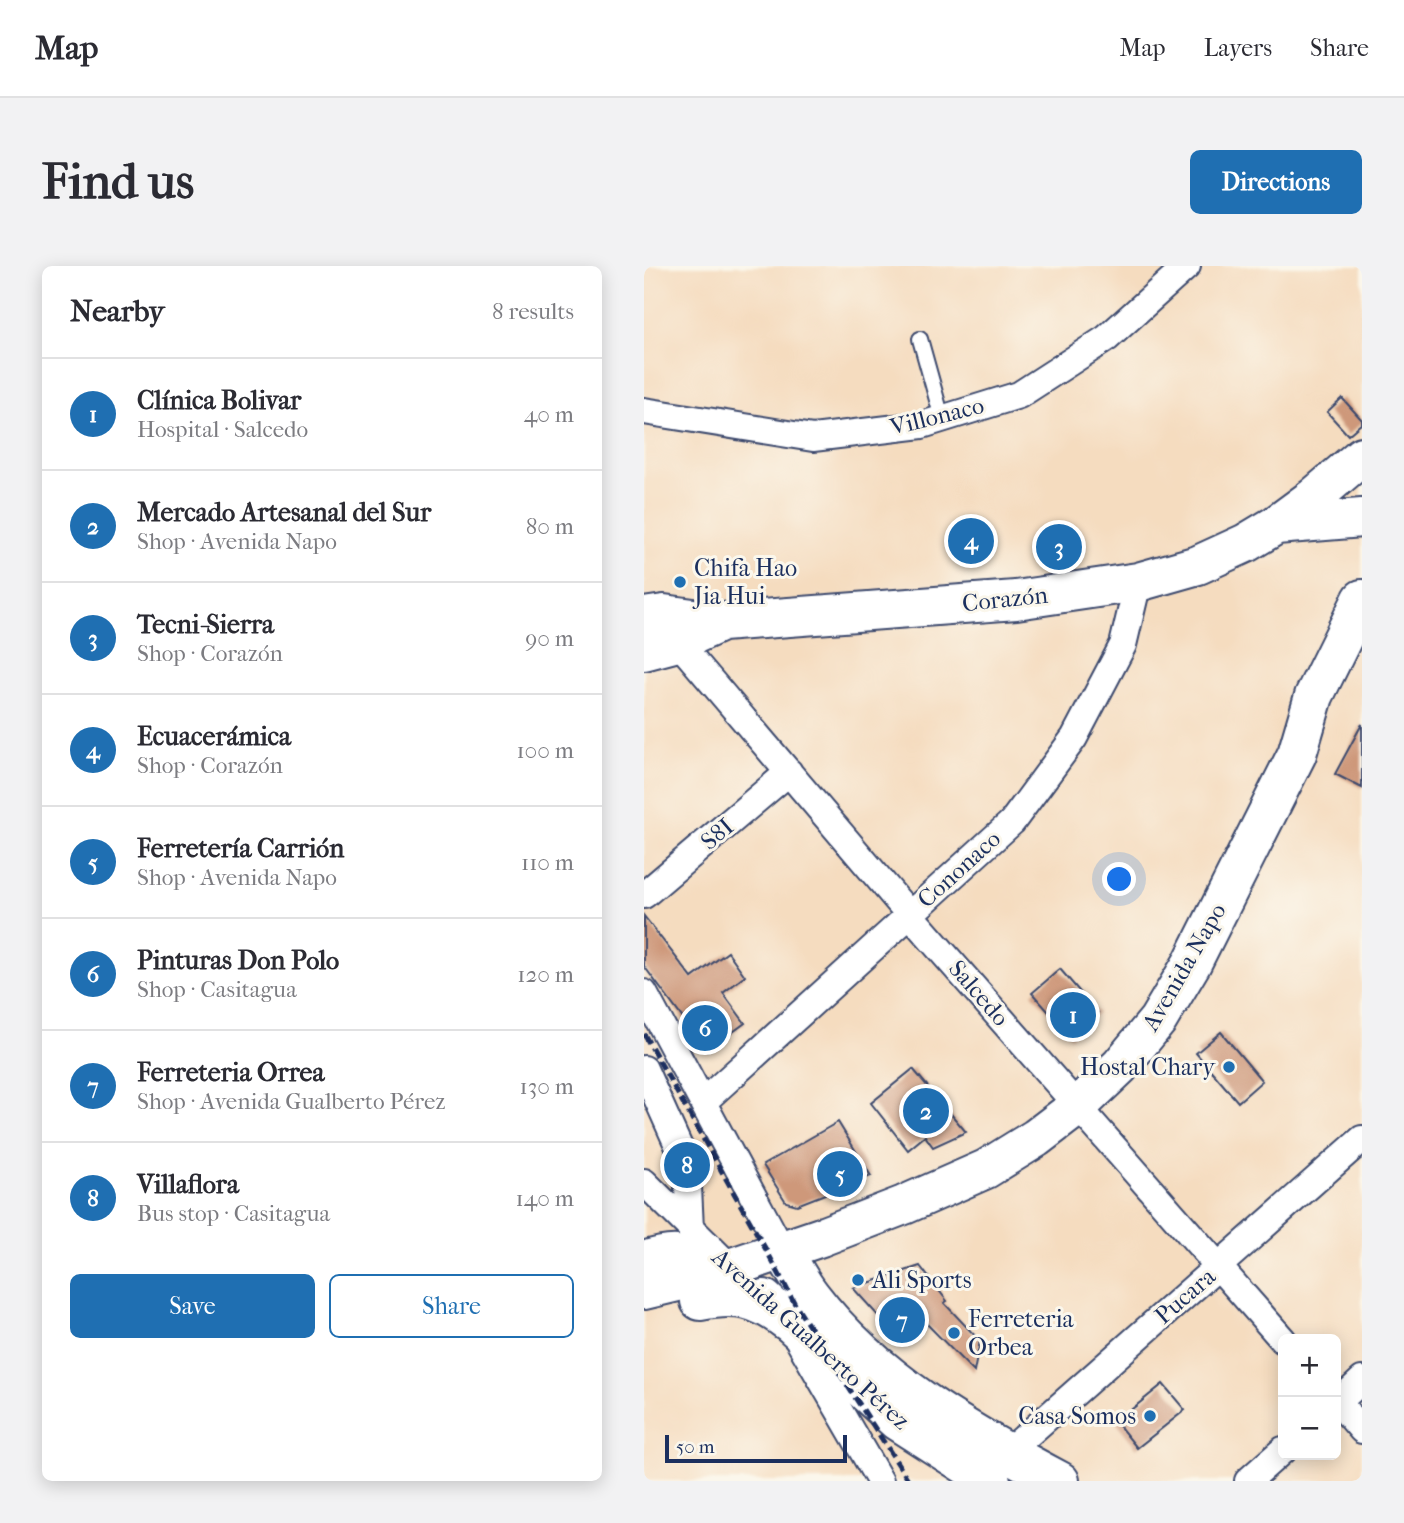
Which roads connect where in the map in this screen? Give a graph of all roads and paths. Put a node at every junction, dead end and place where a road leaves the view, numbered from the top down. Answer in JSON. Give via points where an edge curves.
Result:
{"nodes":[{"id":1,"x":1187,"y":266,"type":"edge"},
{"id":2,"x":920,"y":339,"type":"dead end"},
{"id":3,"x":644,"y":411,"type":"edge"},
{"id":4,"x":942,"y":418,"type":"junction"},
{"id":5,"x":1362,"y":456,"type":"edge"},
{"id":6,"x":1362,"y":518,"type":"edge"},
{"id":7,"x":1276,"y":525,"type":"junction"},
{"id":8,"x":1138,"y":582,"type":"junction"},
{"id":9,"x":1362,"y":599,"type":"edge"},
{"id":10,"x":644,"y":617,"type":"edge"},
{"id":11,"x":722,"y":622,"type":"junction"},
{"id":12,"x":661,"y":646,"type":"edge"},
{"id":13,"x":1362,"y":659,"type":"edge"},
{"id":14,"x":1297,"y":754,"type":"junction"},
{"id":15,"x":789,"y":772,"type":"junction"},
{"id":16,"x":644,"y":895,"type":"edge"},
{"id":17,"x":909,"y":914,"type":"junction"},
{"id":18,"x":644,"y":993,"type":"edge"},
{"id":19,"x":644,"y":1069,"type":"edge"},
{"id":20,"x":703,"y":1102,"type":"junction"},
{"id":21,"x":1078,"y":1105,"type":"junction"},
{"id":22,"x":1362,"y":1139,"type":"edge"},
{"id":23,"x":644,"y":1182,"type":"edge"},
{"id":24,"x":690,"y":1229,"type":"junction"},
{"id":25,"x":782,"y":1250,"type":"junction"},
{"id":26,"x":1218,"y":1266,"type":"junction"},
{"id":27,"x":651,"y":1279,"type":"edge"},
{"id":28,"x":715,"y":1281,"type":"junction"},
{"id":29,"x":644,"y":1318,"type":"edge"},
{"id":30,"x":787,"y":1321,"type":"junction"},
{"id":31,"x":1278,"y":1334,"type":"edge"},
{"id":32,"x":1362,"y":1380,"type":"edge"},
{"id":33,"x":1341,"y":1398,"type":"edge"},
{"id":34,"x":1341,"y":1407,"type":"edge"},
{"id":35,"x":1362,"y":1430,"type":"edge"},
{"id":36,"x":1278,"y":1454,"type":"edge"},
{"id":37,"x":999,"y":1467,"type":"edge"},
{"id":38,"x":880,"y":1481,"type":"edge"},
{"id":39,"x":1060,"y":1481,"type":"edge"},
{"id":40,"x":1248,"y":1481,"type":"edge"}],
"edges":[{"from":1,"to":4,"type":"street","name":"Villonaco","via":[[1107,338],[1019,395]]},
{"from":2,"to":4,"type":"lane"},
{"from":3,"to":4,"type":"street","name":"Villonaco","via":[[813,438],[922,425]]},
{"from":5,"to":7,"type":"main road","name":"Corazón"},
{"from":6,"to":7,"type":"main road","name":"Corazón"},
{"from":7,"to":8,"type":"main road","name":"Corazón","via":[[1216,558]]},
{"from":8,"to":11,"type":"main road","name":"Corazón","via":[[1016,600]]},
{"from":8,"to":17,"type":"street","name":"Cononaco","via":[[1124,645],[1074,738],[1012,822]]},
{"from":9,"to":14,"type":"main road","name":"Avenida Napo","via":[[1314,696]]},
{"from":10,"to":11,"type":"main road","name":"Corazón","via":[[664,614]]},
{"from":11,"to":12,"type":"main road","name":"Corazón"},
{"from":12,"to":15,"type":"street","name":"Salcedo"},
{"from":13,"to":14,"type":"main road","name":"Avenida Napo","via":[[1334,707]]},
{"from":14,"to":21,"type":"main road","name":"Avenida Napo","via":[[1192,963],[1158,1020],[1120,1066]]},
{"from":15,"to":16,"type":"street","name":"S8I"},
{"from":15,"to":17,"type":"street","name":"Salcedo"},
{"from":17,"to":20,"type":"street","name":"Cononaco"},
{"from":17,"to":21,"type":"street","name":"Salcedo"},
{"from":18,"to":20,"type":"street"},
{"from":19,"to":24,"type":"street","via":[[687,1165]]},
{"from":20,"to":25,"type":"street"},
{"from":21,"to":25,"type":"main road","name":"Avenida Napo","via":[[986,1169]]},
{"from":21,"to":26,"type":"street","name":"Salcedo"},
{"from":22,"to":26,"type":"street","name":"Pucara"},
{"from":23,"to":24,"type":"street","name":"Avenida Gualberto Pérez"},
{"from":24,"to":28,"type":"street","name":"Avenida Gualberto Pérez"},
{"from":25,"to":28,"type":"main road","name":"Avenida Napo"},
{"from":25,"to":37,"type":"main road","name":"Avenida Gualberto Pérez","via":[[811,1295],[851,1341]]},
{"from":26,"to":31,"type":"street","name":"Salcedo"},
{"from":26,"to":37,"type":"street","name":"Pucara"},
{"from":27,"to":28,"type":"main road"},
{"from":28,"to":29,"type":"main road","name":"Avenida Napo"},
{"from":28,"to":30,"type":"main road","name":"Avenida Gualberto Pérez","via":[[723,1297],[746,1298],[768,1306]]},
{"from":30,"to":37,"type":"main road","name":"Avenida Gualberto Pérez","via":[[897,1421]]},
{"from":30,"to":38,"type":"street"},
{"from":32,"to":33,"type":"street"},
{"from":34,"to":35,"type":"street"},
{"from":36,"to":40,"type":"street"},
{"from":37,"to":39,"type":"main road","name":"Avenida Gualberto Pérez"}]}
